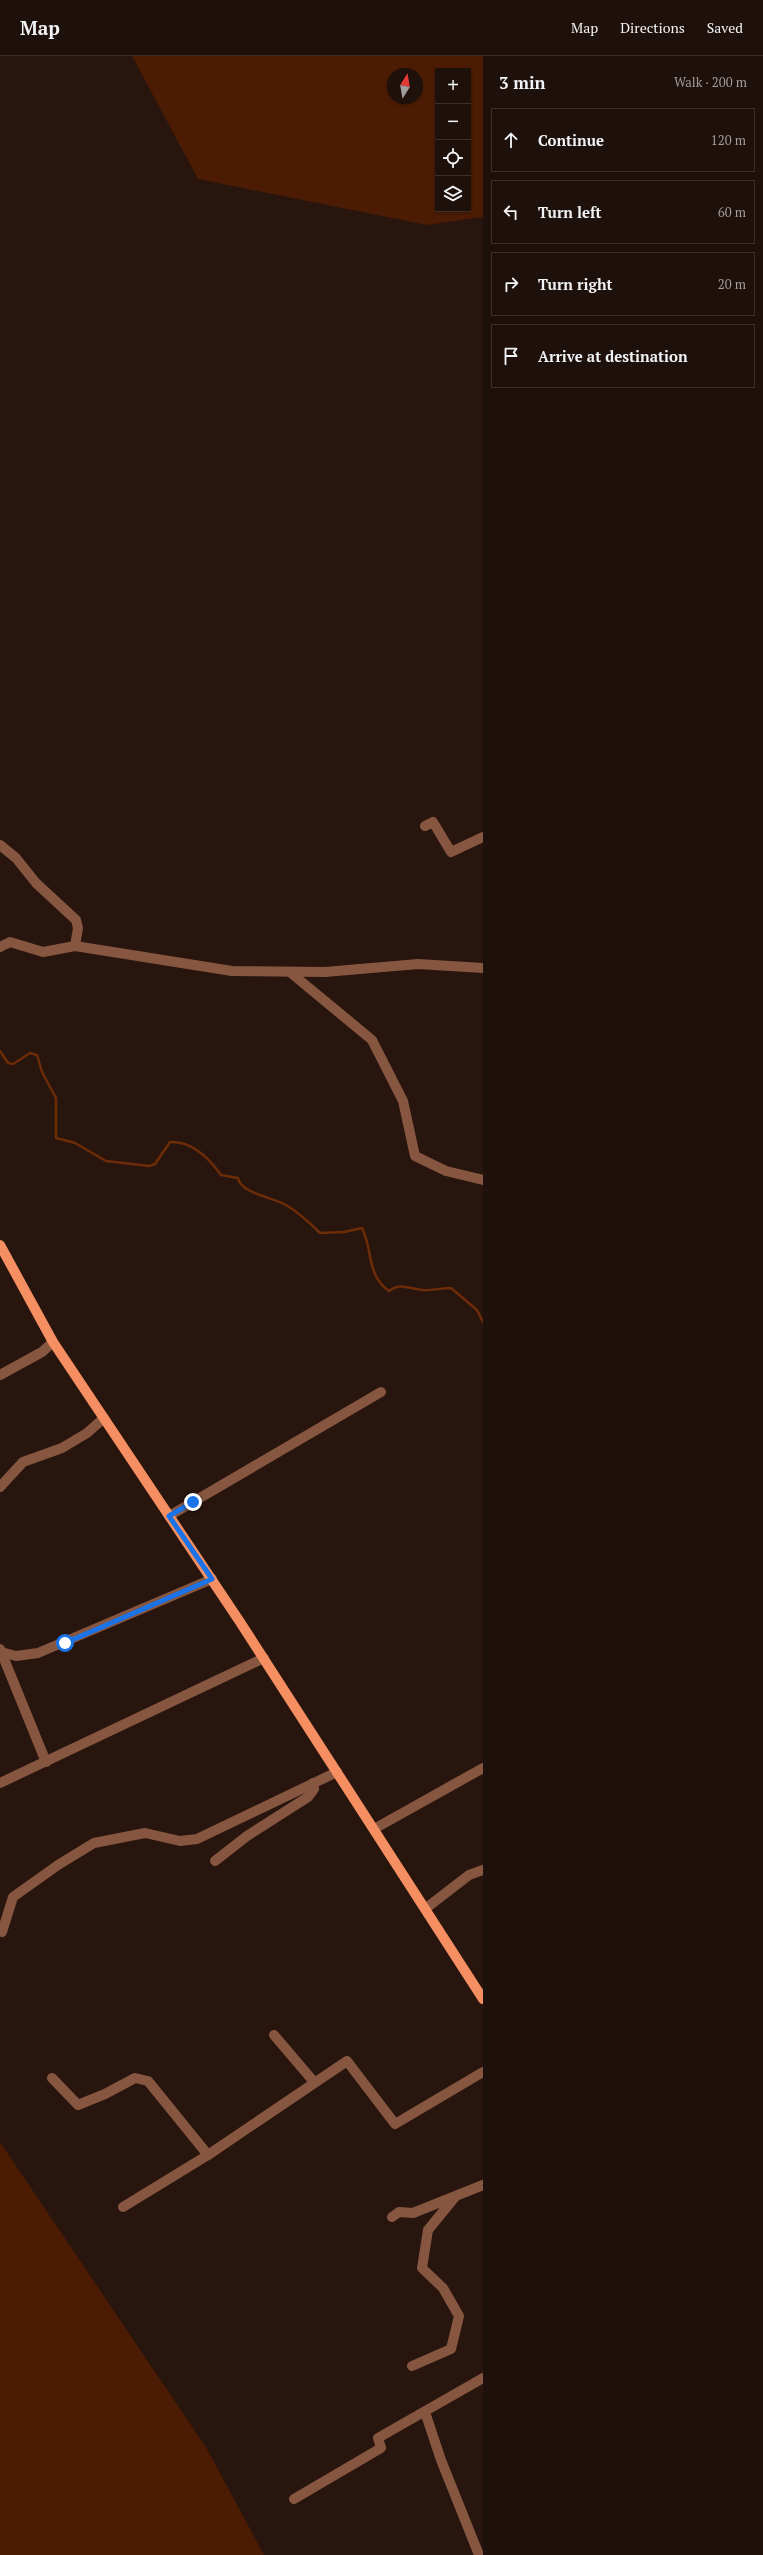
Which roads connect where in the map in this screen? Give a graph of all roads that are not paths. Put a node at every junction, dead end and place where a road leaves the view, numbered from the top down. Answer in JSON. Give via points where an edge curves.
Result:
{"nodes":[{"id":1,"x":425,"y":826,"type":"dead end"},
{"id":2,"x":483,"y":838,"type":"edge"},
{"id":3,"x":0,"y":845,"type":"edge"},
{"id":4,"x":75,"y":946,"type":"junction"},
{"id":5,"x":0,"y":947,"type":"edge"},
{"id":6,"x":483,"y":968,"type":"edge"},
{"id":7,"x":291,"y":973,"type":"junction"},
{"id":8,"x":483,"y":1180,"type":"edge"},
{"id":9,"x":0,"y":1245,"type":"edge"},
{"id":10,"x":53,"y":1342,"type":"junction"},
{"id":11,"x":0,"y":1375,"type":"edge"},
{"id":12,"x":382,"y":1392,"type":"dead end"},
{"id":13,"x":104,"y":1418,"type":"junction"},
{"id":14,"x":0,"y":1487,"type":"edge"},
{"id":15,"x":169,"y":1516,"type":"junction"},
{"id":16,"x":212,"y":1579,"type":"junction"},
{"id":17,"x":1,"y":1651,"type":"edge"},
{"id":18,"x":264,"y":1658,"type":"junction"},
{"id":19,"x":46,"y":1762,"type":"junction"},
{"id":20,"x":483,"y":1768,"type":"edge"},
{"id":21,"x":337,"y":1772,"type":"junction"},
{"id":22,"x":0,"y":1783,"type":"edge"},
{"id":23,"x":313,"y":1783,"type":"junction"},
{"id":24,"x":374,"y":1829,"type":"junction"},
{"id":25,"x":215,"y":1861,"type":"dead end"},
{"id":26,"x":482,"y":1868,"type":"edge"},
{"id":27,"x":425,"y":1909,"type":"junction"},
{"id":28,"x":2,"y":1932,"type":"dead end"},
{"id":29,"x":483,"y":1999,"type":"edge"},
{"id":30,"x":274,"y":2035,"type":"dead end"},
{"id":31,"x":483,"y":2072,"type":"edge"},
{"id":32,"x":52,"y":2078,"type":"dead end"},
{"id":33,"x":314,"y":2082,"type":"junction"},
{"id":34,"x":208,"y":2155,"type":"junction"},
{"id":35,"x":483,"y":2185,"type":"edge"},
{"id":36,"x":455,"y":2197,"type":"junction"},
{"id":37,"x":123,"y":2207,"type":"dead end"},
{"id":38,"x":392,"y":2217,"type":"dead end"},
{"id":39,"x":412,"y":2366,"type":"dead end"},
{"id":40,"x":483,"y":2378,"type":"edge"},
{"id":41,"x":425,"y":2412,"type":"junction"},
{"id":42,"x":294,"y":2499,"type":"dead end"},
{"id":43,"x":479,"y":2555,"type":"edge"}],
"edges":[{"from":1,"to":2,"type":"street","via":[[433,822],[452,852]]},
{"from":3,"to":4,"type":"street","via":[[76,920],[78,928]]},
{"from":4,"to":5,"type":"street","via":[[43,952],[10,942]]},
{"from":4,"to":7,"type":"street","via":[[232,971]]},
{"from":6,"to":7,"type":"street","via":[[418,964]]},
{"from":7,"to":8,"type":"street","via":[[372,1040],[403,1101],[415,1156],[446,1171]]},
{"from":9,"to":10,"type":"main road"},
{"from":10,"to":11,"type":"street","via":[[42,1352]]},
{"from":10,"to":13,"type":"main road"},
{"from":12,"to":15,"type":"street"},
{"from":13,"to":14,"type":"street","via":[[87,1433],[62,1448],[23,1462]]},
{"from":13,"to":15,"type":"main road"},
{"from":15,"to":16,"type":"main road"},
{"from":16,"to":17,"type":"street","via":[[38,1653],[16,1656]]},
{"from":16,"to":18,"type":"main road"},
{"from":17,"to":19,"type":"street"},
{"from":18,"to":19,"type":"street"},
{"from":18,"to":21,"type":"main road"},
{"from":19,"to":22,"type":"street"},
{"from":20,"to":24,"type":"street"},
{"from":21,"to":23,"type":"street"},
{"from":21,"to":24,"type":"main road"},
{"from":23,"to":25,"type":"street","via":[[314,1789],[308,1797],[247,1836]]},
{"from":23,"to":28,"type":"street","via":[[197,1839],[180,1841],[145,1833],[94,1843],[13,1897]]},
{"from":24,"to":27,"type":"main road"},
{"from":26,"to":27,"type":"street"},
{"from":27,"to":29,"type":"main road"},
{"from":30,"to":33,"type":"street"},
{"from":31,"to":33,"type":"street","via":[[395,2124],[347,2061]]},
{"from":32,"to":34,"type":"street","via":[[78,2105],[135,2078],[148,2081]]},
{"from":33,"to":34,"type":"street"},
{"from":34,"to":37,"type":"street"},
{"from":35,"to":36,"type":"street"},
{"from":36,"to":38,"type":"street","via":[[413,2213],[399,2212]]},
{"from":36,"to":39,"type":"street","via":[[428,2230],[422,2268],[443,2288],[459,2316],[451,2349]]},
{"from":40,"to":41,"type":"street"},
{"from":41,"to":42,"type":"street","via":[[378,2438],[381,2448]]},
{"from":41,"to":43,"type":"street"}]}
